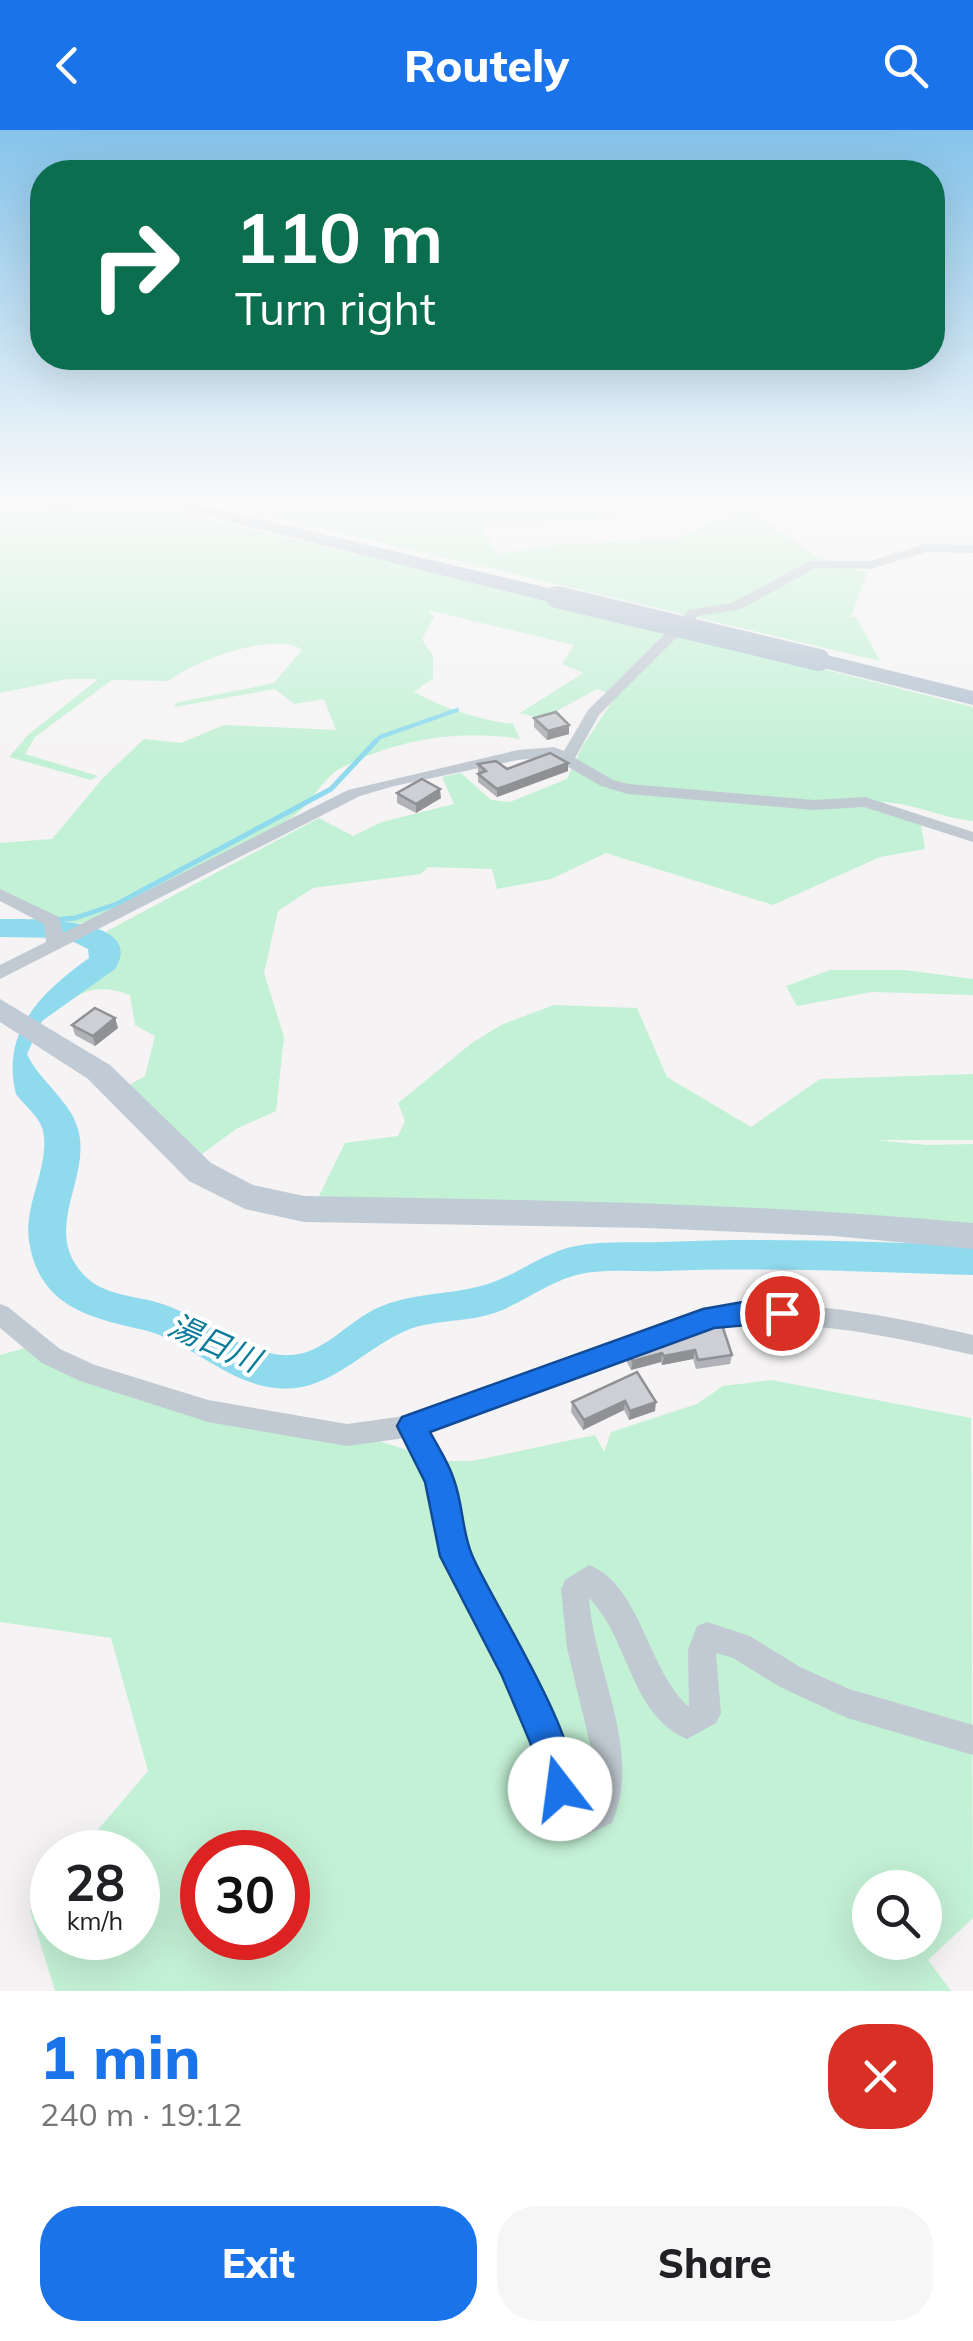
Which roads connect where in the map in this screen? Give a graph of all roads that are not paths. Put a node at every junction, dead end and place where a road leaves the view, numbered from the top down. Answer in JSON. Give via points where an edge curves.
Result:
{"nodes":[{"id":1,"x":511,"y":585,"type":"edge"},
{"id":2,"x":775,"y":585,"type":"edge"},
{"id":3,"x":972,"y":696,"type":"edge"},
{"id":4,"x":568,"y":757,"type":"junction"},
{"id":5,"x":973,"y":837,"type":"edge"},
{"id":6,"x":0,"y":894,"type":"edge"},
{"id":7,"x":55,"y":944,"type":"junction"},
{"id":8,"x":0,"y":974,"type":"edge"},
{"id":9,"x":0,"y":1009,"type":"edge"},
{"id":10,"x":973,"y":1236,"type":"edge"},
{"id":11,"x":0,"y":1314,"type":"edge"},
{"id":12,"x":973,"y":1344,"type":"edge"},
{"id":13,"x":412,"y":1426,"type":"junction"},
{"id":14,"x":973,"y":1740,"type":"edge"}],
"edges":[{"from":1,"to":3,"type":"main road","bridge":true},
{"from":2,"to":4,"type":"street","via":[[736,606],[694,613],[593,712]]},
{"from":4,"to":5,"type":"street","via":[[628,789],[814,805],[865,802]]},
{"from":4,"to":7,"type":"street","via":[[518,754],[354,794]]},
{"from":6,"to":7,"type":"street","via":[[53,921]]},
{"from":7,"to":8,"type":"street"},
{"from":9,"to":10,"type":"street","via":[[98,1072],[200,1172],[246,1196],[304,1209],[648,1215]]},
{"from":11,"to":13,"type":"street","via":[[52,1356],[89,1374],[208,1411],[347,1435]]},
{"from":12,"to":13,"type":"street","via":[[857,1320],[754,1311],[712,1317]]},
{"from":13,"to":14,"type":"street","via":[[440,1480],[456,1556],[513,1664],[560,1789],[582,1822],[601,1812],[610,1779],[607,1732],[575,1613],[576,1589],[589,1578],[611,1601],[644,1668],[687,1724],[706,1713],[702,1650],[707,1636],[715,1636],[847,1703]]}]}
